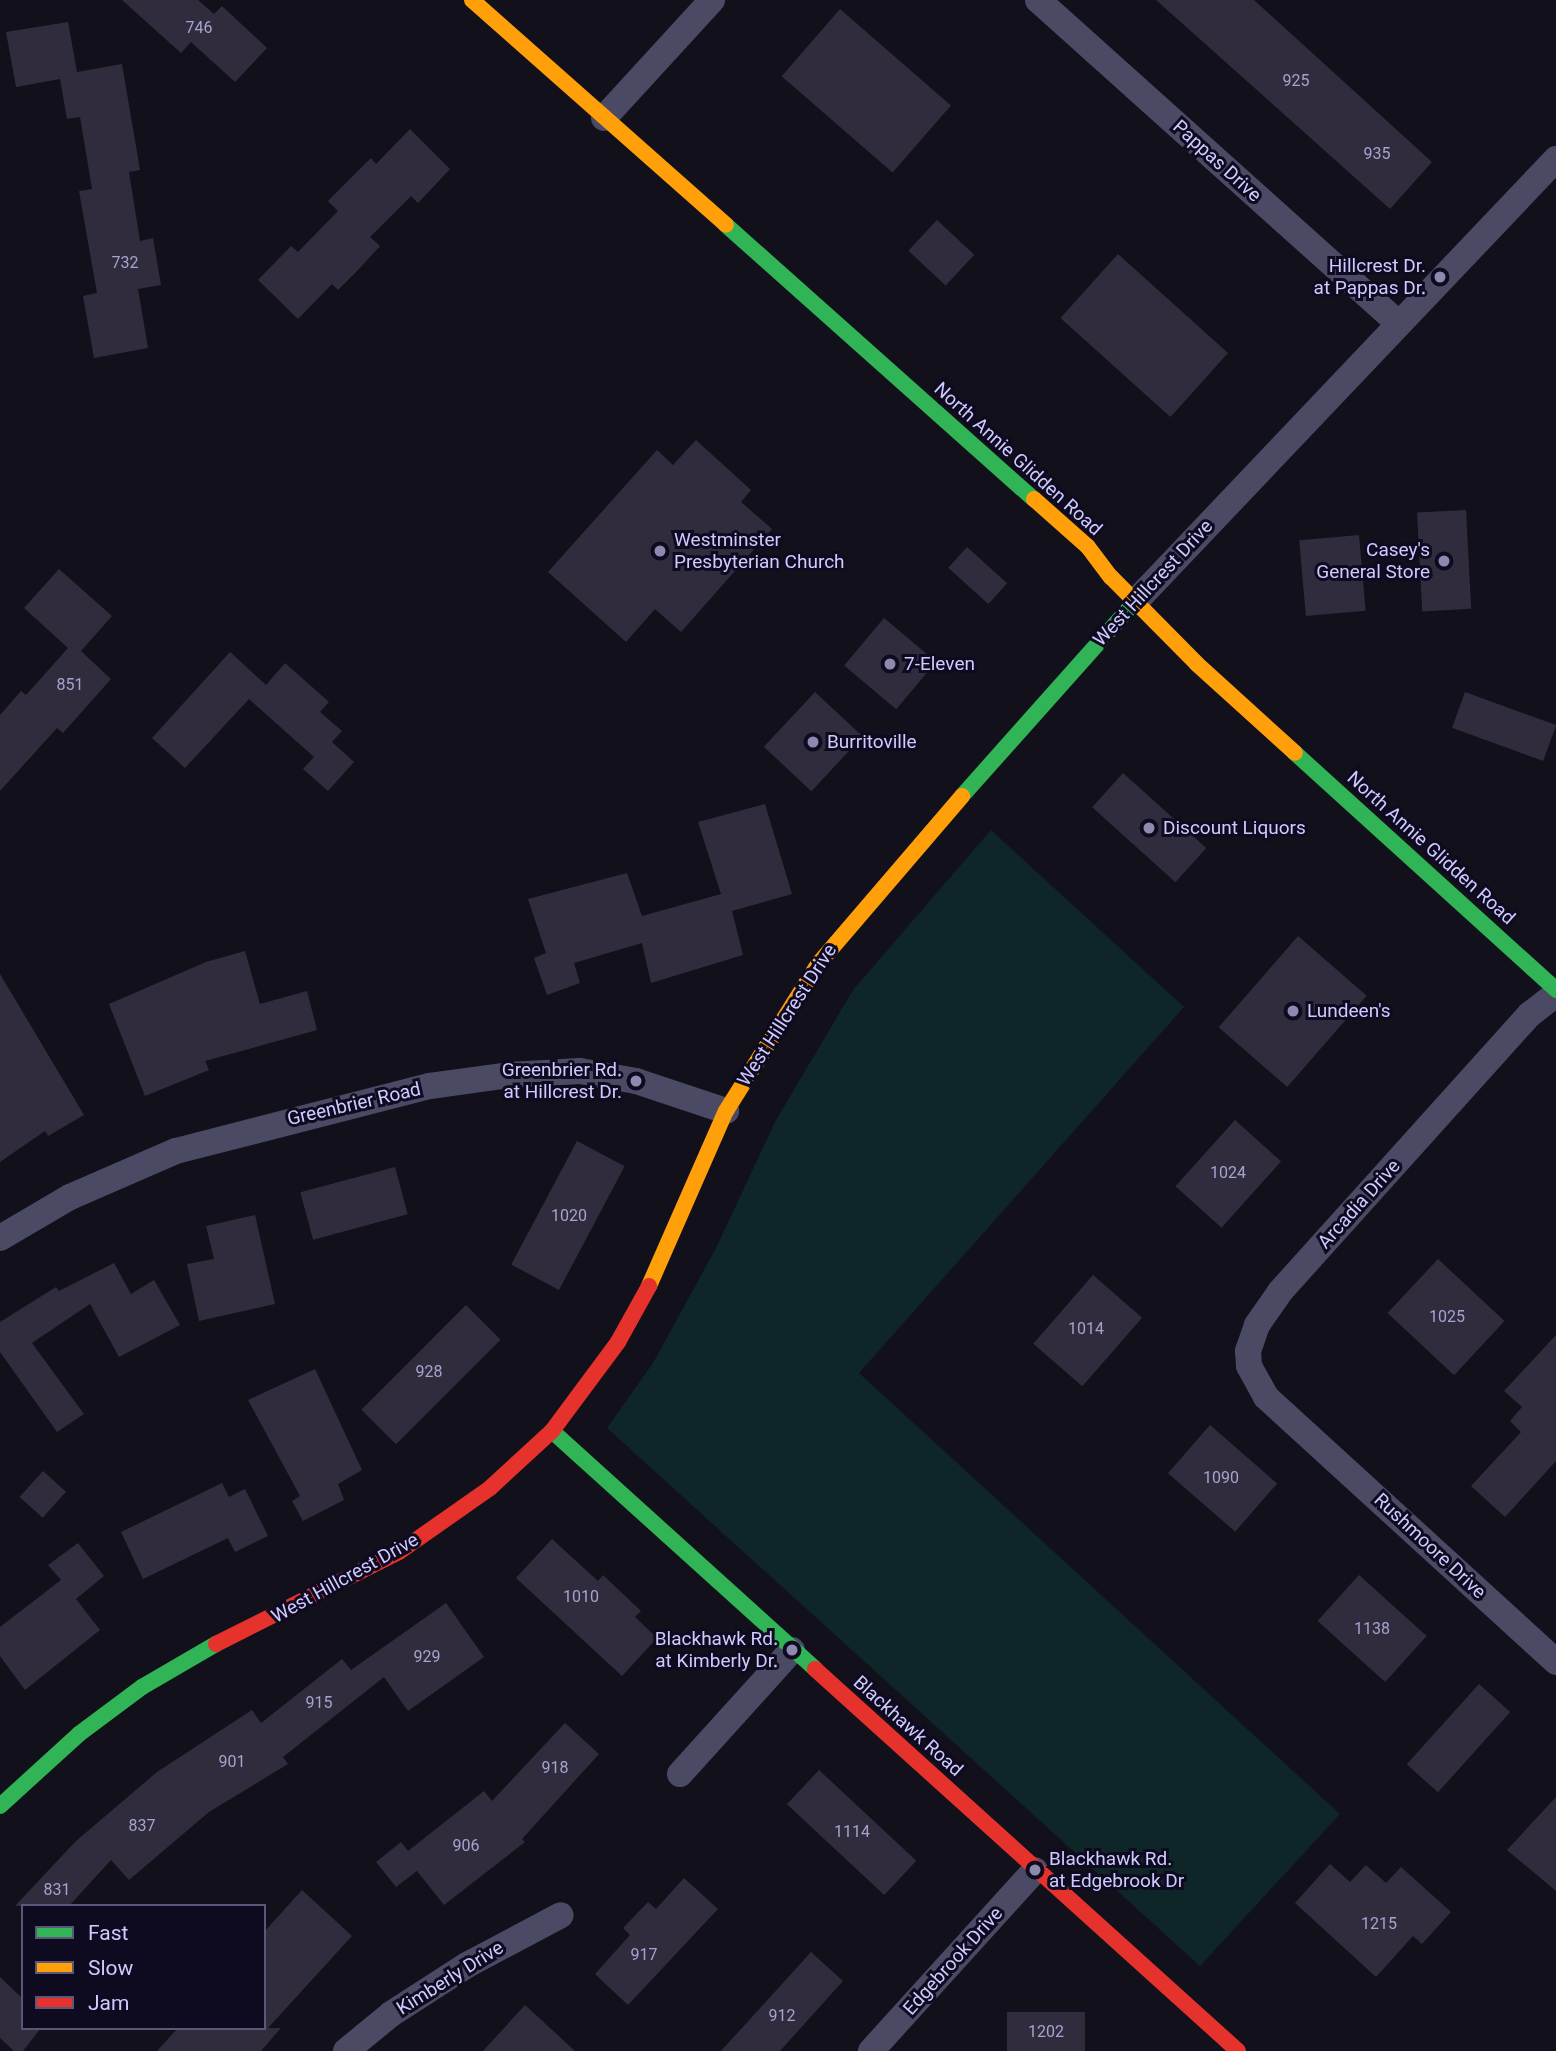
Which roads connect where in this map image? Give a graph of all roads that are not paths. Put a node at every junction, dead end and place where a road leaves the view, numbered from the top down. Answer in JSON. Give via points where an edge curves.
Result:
{"nodes":[{"id":1,"x":472,"y":0,"type":"edge"},
{"id":2,"x":712,"y":0,"type":"edge"},
{"id":3,"x":1038,"y":0,"type":"edge"},
{"id":4,"x":604,"y":118,"type":"junction"},
{"id":5,"x":1556,"y":159,"type":"edge"},
{"id":6,"x":1397,"y":322,"type":"junction"},
{"id":7,"x":1135,"y":602,"type":"junction"},
{"id":8,"x":1556,"y":992,"type":"edge"},
{"id":9,"x":726,"y":1111,"type":"junction"},
{"id":10,"x":0,"y":1238,"type":"edge"},
{"id":11,"x":552,"y":1431,"type":"junction"},
{"id":12,"x":1304,"y":1431,"type":"joint"},
{"id":13,"x":792,"y":1650,"type":"junction"},
{"id":14,"x":1556,"y":1662,"type":"edge"},
{"id":15,"x":680,"y":1774,"type":"dead end"},
{"id":16,"x":0,"y":1806,"type":"edge"},
{"id":17,"x":1035,"y":1870,"type":"junction"},
{"id":18,"x":561,"y":1915,"type":"dead end"},
{"id":19,"x":346,"y":2051,"type":"edge"},
{"id":20,"x":871,"y":2051,"type":"edge"},
{"id":21,"x":1238,"y":2051,"type":"edge"}],
"edges":[{"from":1,"to":4,"type":"street","name":"North Annie Glidden Road"},
{"from":2,"to":4,"type":"street"},
{"from":3,"to":6,"type":"street","name":"Pappas Drive"},
{"from":4,"to":7,"type":"street","name":"North Annie Glidden Road","via":[[1088,548]]},
{"from":5,"to":6,"type":"street","name":"West Hillcrest Drive"},
{"from":6,"to":7,"type":"street","name":"West Hillcrest Drive"},
{"from":7,"to":8,"type":"street","name":"North Annie Glidden Road"},
{"from":7,"to":9,"type":"street","name":"West Hillcrest Drive","via":[[860,910],[771,1033]]},
{"from":8,"to":12,"type":"street","name":"Arcadia Drive","via":[[1530,1014],[1280,1292],[1257,1325],[1248,1351],[1255,1382]]},
{"from":9,"to":10,"type":"street","name":"Greenbrier Road","via":[[636,1081],[580,1071],[430,1086],[176,1151],[70,1197]]},
{"from":9,"to":11,"type":"street","name":"West Hillcrest Drive","via":[[625,1331]]},
{"from":11,"to":13,"type":"street","name":"Blackhawk Road"},
{"from":11,"to":16,"type":"street","name":"West Hillcrest Drive","via":[[490,1488],[399,1552],[183,1661],[142,1687],[79,1734]]},
{"from":12,"to":14,"type":"street","name":"Rushmoore Drive"},
{"from":13,"to":15,"type":"street"},
{"from":13,"to":17,"type":"street","name":"Blackhawk Road"},
{"from":17,"to":20,"type":"street","name":"Edgebrook Drive"},
{"from":17,"to":21,"type":"street","name":"Blackhawk Road"},
{"from":18,"to":19,"type":"street","name":"Kimberly Drive","via":[[467,1965],[391,2014]]}]}
